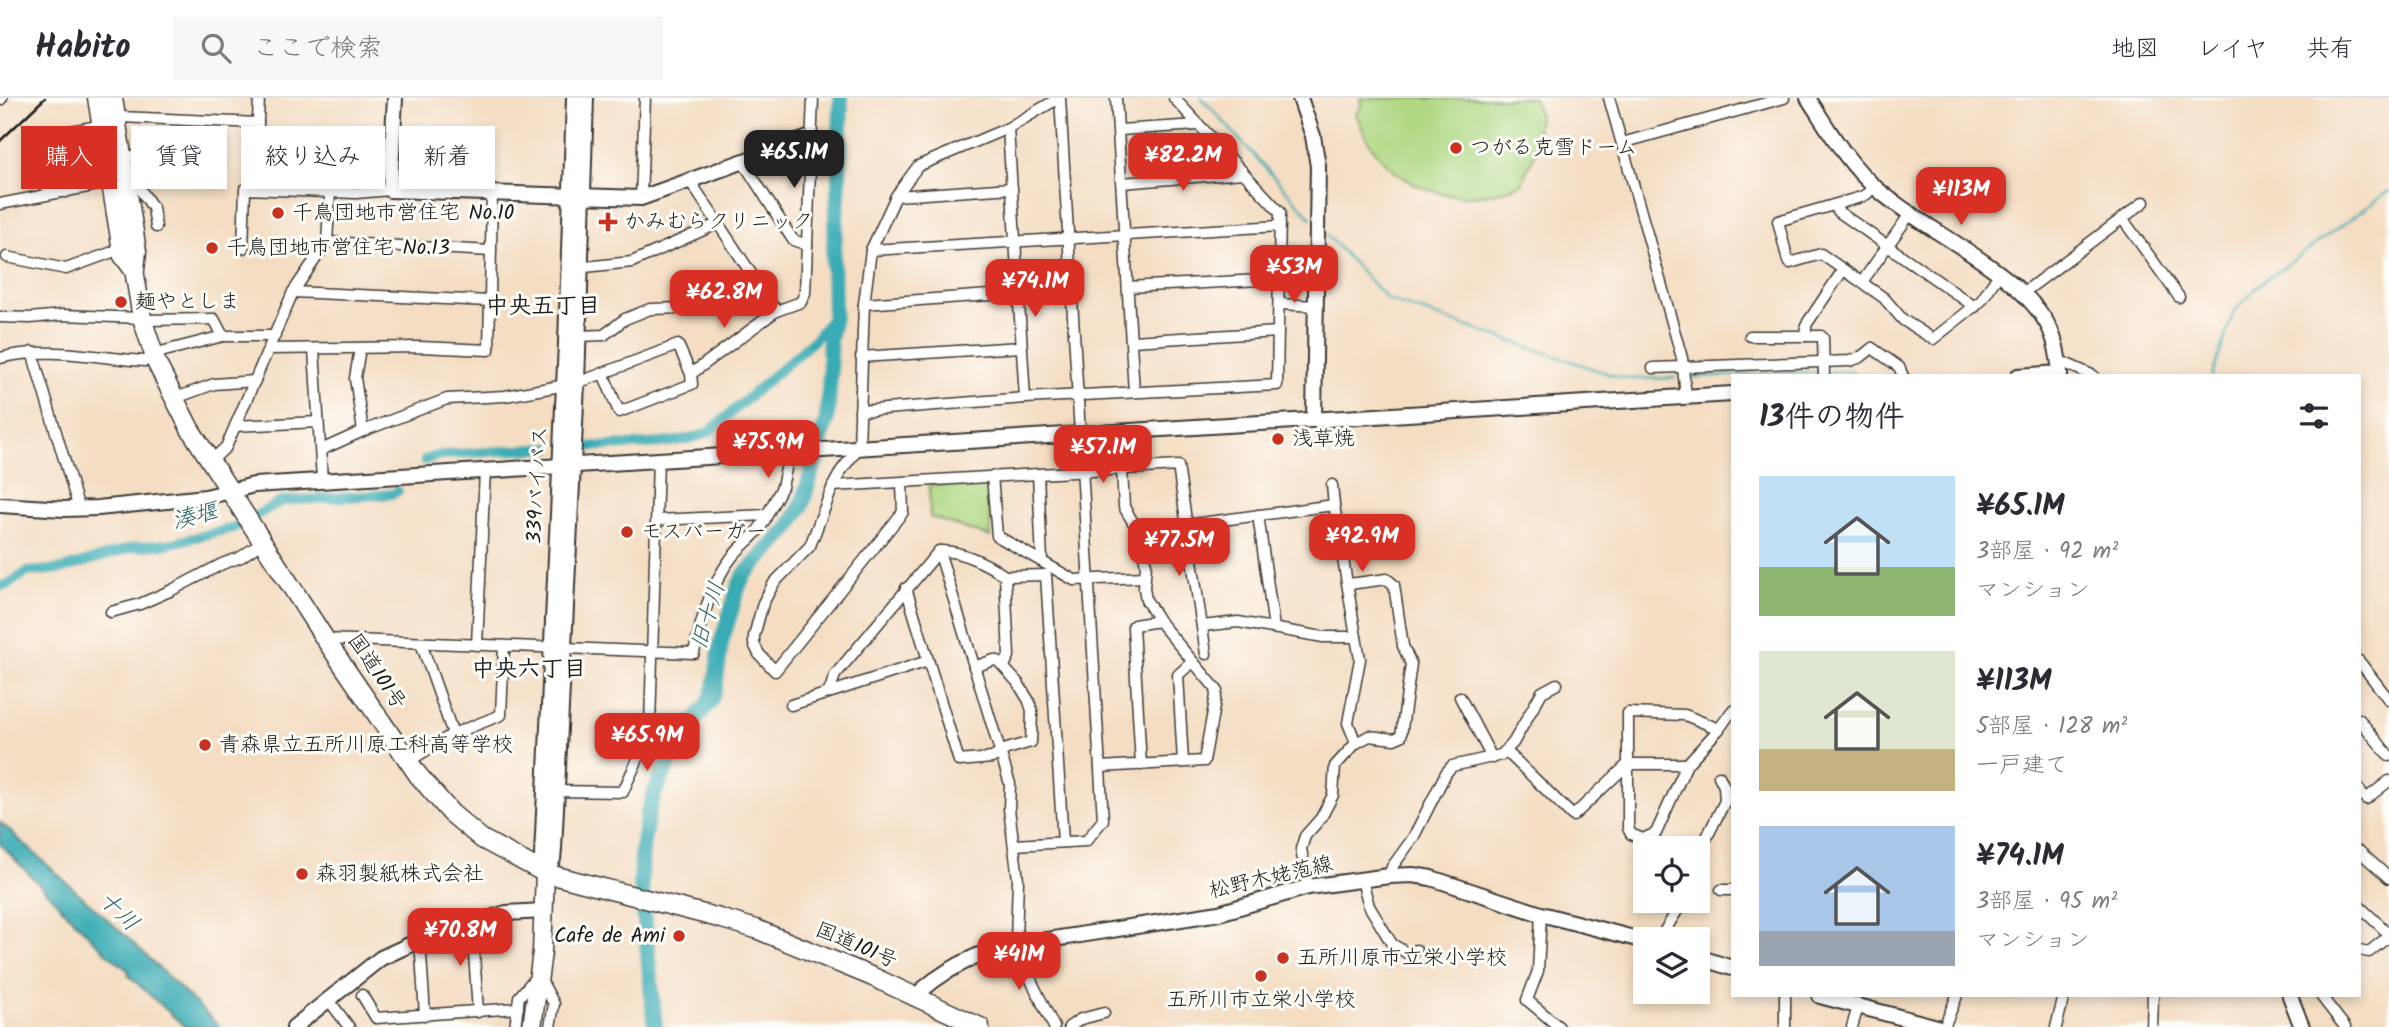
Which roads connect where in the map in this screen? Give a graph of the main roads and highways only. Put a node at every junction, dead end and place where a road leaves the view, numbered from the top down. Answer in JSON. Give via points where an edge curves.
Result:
{"nodes":[{"id":1,"x":106,"y":98,"type":"edge"},
{"id":2,"x":545,"y":873,"type":"junction"},
{"id":3,"x":533,"y":1027,"type":"edge"},
{"id":4,"x":980,"y":1027,"type":"edge"}],
"edges":[{"from":1,"to":2,"type":"highway","name":"国道101号","via":[[124,250],[154,356],[173,399],[325,639],[418,775],[451,813],[482,839]]},
{"from":2,"to":3,"type":"highway"},
{"from":2,"to":4,"type":"highway","name":"国道101号","via":[[756,929]]}]}
